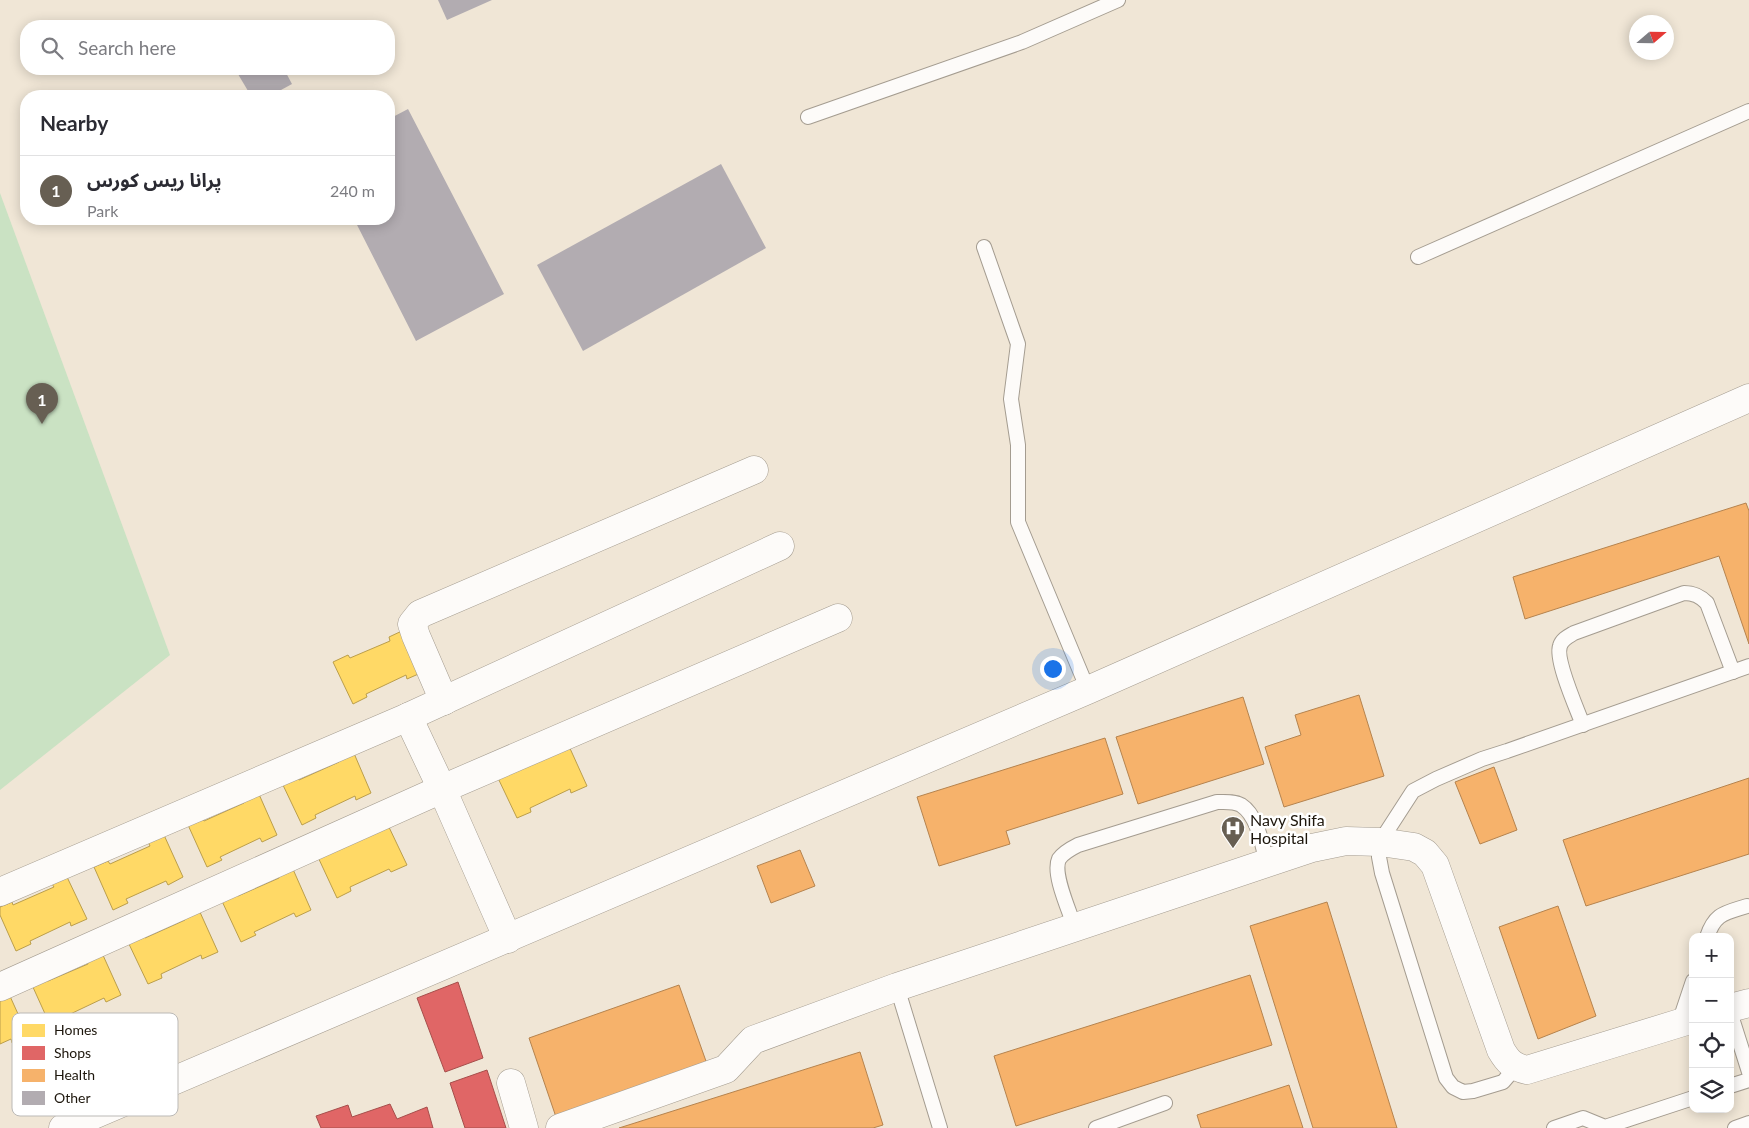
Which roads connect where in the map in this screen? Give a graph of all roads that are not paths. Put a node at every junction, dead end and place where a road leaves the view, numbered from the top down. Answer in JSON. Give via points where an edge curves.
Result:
{"nodes":[{"id":1,"x":1118,"y":0,"type":"edge"},
{"id":2,"x":1749,"y":110,"type":"edge"},
{"id":3,"x":808,"y":117,"type":"dead end"},
{"id":4,"x":984,"y":247,"type":"dead end"},
{"id":5,"x":1418,"y":257,"type":"dead end"},
{"id":6,"x":1749,"y":398,"type":"edge"},
{"id":7,"x":754,"y":470,"type":"dead end"},
{"id":8,"x":780,"y":546,"type":"dead end"},
{"id":9,"x":838,"y":618,"type":"dead end"},
{"id":10,"x":1749,"y":666,"type":"edge"},
{"id":11,"x":1733,"y":672,"type":"junction"},
{"id":12,"x":1088,"y":690,"type":"junction"},
{"id":13,"x":444,"y":701,"type":"junction"},
{"id":14,"x":408,"y":717,"type":"junction"},
{"id":15,"x":1583,"y":725,"type":"junction"},
{"id":16,"x":442,"y":789,"type":"junction"},
{"id":17,"x":1380,"y":842,"type":"junction"},
{"id":18,"x":1267,"y":863,"type":"junction"},
{"id":19,"x":0,"y":892,"type":"edge"},
{"id":20,"x":1747,"y":906,"type":"dead end"},
{"id":21,"x":1076,"y":928,"type":"junction"},
{"id":22,"x":1709,"y":933,"type":"edge"},
{"id":23,"x":508,"y":939,"type":"junction"},
{"id":24,"x":897,"y":987,"type":"junction"},
{"id":25,"x":0,"y":988,"type":"edge"},
{"id":26,"x":1749,"y":1003,"type":"edge"},
{"id":27,"x":1689,"y":1004,"type":"edge"},
{"id":28,"x":1734,"y":1007,"type":"edge"},
{"id":29,"x":1686,"y":1021,"type":"edge"},
{"id":30,"x":1733,"y":1023,"type":"edge"},
{"id":31,"x":1516,"y":1067,"type":"junction"},
{"id":32,"x":1749,"y":1072,"type":"edge"},
{"id":33,"x":178,"y":1079,"type":"edge"},
{"id":34,"x":1749,"y":1080,"type":"edge"},
{"id":35,"x":511,"y":1083,"type":"dead end"},
{"id":36,"x":1734,"y":1085,"type":"edge"},
{"id":37,"x":1689,"y":1099,"type":"edge"},
{"id":38,"x":1165,"y":1103,"type":"dead end"},
{"id":39,"x":91,"y":1116,"type":"edge"},
{"id":40,"x":1749,"y":1123,"type":"edge"},
{"id":41,"x":63,"y":1128,"type":"edge"},
{"id":42,"x":524,"y":1128,"type":"edge"},
{"id":43,"x":560,"y":1128,"type":"edge"},
{"id":44,"x":940,"y":1128,"type":"edge"},
{"id":45,"x":1096,"y":1128,"type":"edge"},
{"id":46,"x":1554,"y":1128,"type":"edge"},
{"id":47,"x":1735,"y":1128,"type":"edge"}],
"edges":[{"from":1,"to":3,"type":"lane","via":[[1022,42]]},
{"from":2,"to":5,"type":"lane"},
{"from":4,"to":12,"type":"lane","via":[[1018,344],[1011,399],[1018,445],[1018,522]]},
{"from":6,"to":12,"type":"street"},
{"from":7,"to":13,"type":"street","via":[[420,614],[412,624]]},
{"from":8,"to":13,"type":"street"},
{"from":9,"to":16,"type":"street"},
{"from":10,"to":11,"type":"lane"},
{"from":11,"to":15,"type":"lane"},
{"from":11,"to":15,"type":"lane","via":[[1707,603],[1693,593],[1684,593],[1574,633],[1560,645],[1560,663]]},
{"from":12,"to":23,"type":"street"},
{"from":13,"to":14,"type":"street"},
{"from":14,"to":16,"type":"street"},
{"from":14,"to":19,"type":"street"},
{"from":15,"to":17,"type":"lane","via":[[1482,758],[1413,791]]},
{"from":16,"to":23,"type":"street"},
{"from":16,"to":25,"type":"street"},
{"from":17,"to":18,"type":"street","via":[[1346,841]]},
{"from":17,"to":31,"type":"street","via":[[1414,847],[1425,853],[1435,865],[1500,1050]]},
{"from":17,"to":31,"type":"lane","via":[[1382,873],[1446,1078],[1463,1092],[1473,1091],[1503,1082]]},
{"from":18,"to":21,"type":"street"},
{"from":18,"to":21,"type":"lane","via":[[1253,820],[1241,805],[1231,802],[1217,802],[1078,845],[1060,859],[1058,871]]},
{"from":20,"to":22,"type":"lane","via":[[1722,914],[1715,919]]},
{"from":21,"to":24,"type":"street"},
{"from":23,"to":33,"type":"street"},
{"from":24,"to":43,"type":"street","via":[[753,1040],[726,1070]]},
{"from":24,"to":44,"type":"lane"},
{"from":26,"to":28,"type":"street"},
{"from":27,"to":29,"type":"lane"},
{"from":29,"to":31,"type":"street","via":[[1527,1070]]},
{"from":30,"to":32,"type":"lane"},
{"from":34,"to":36,"type":"lane"},
{"from":35,"to":42,"type":"street"},
{"from":37,"to":46,"type":"lane","via":[[1605,1127],[1583,1118]]},
{"from":38,"to":45,"type":"lane"},
{"from":39,"to":41,"type":"street"},
{"from":40,"to":47,"type":"lane"}]}
